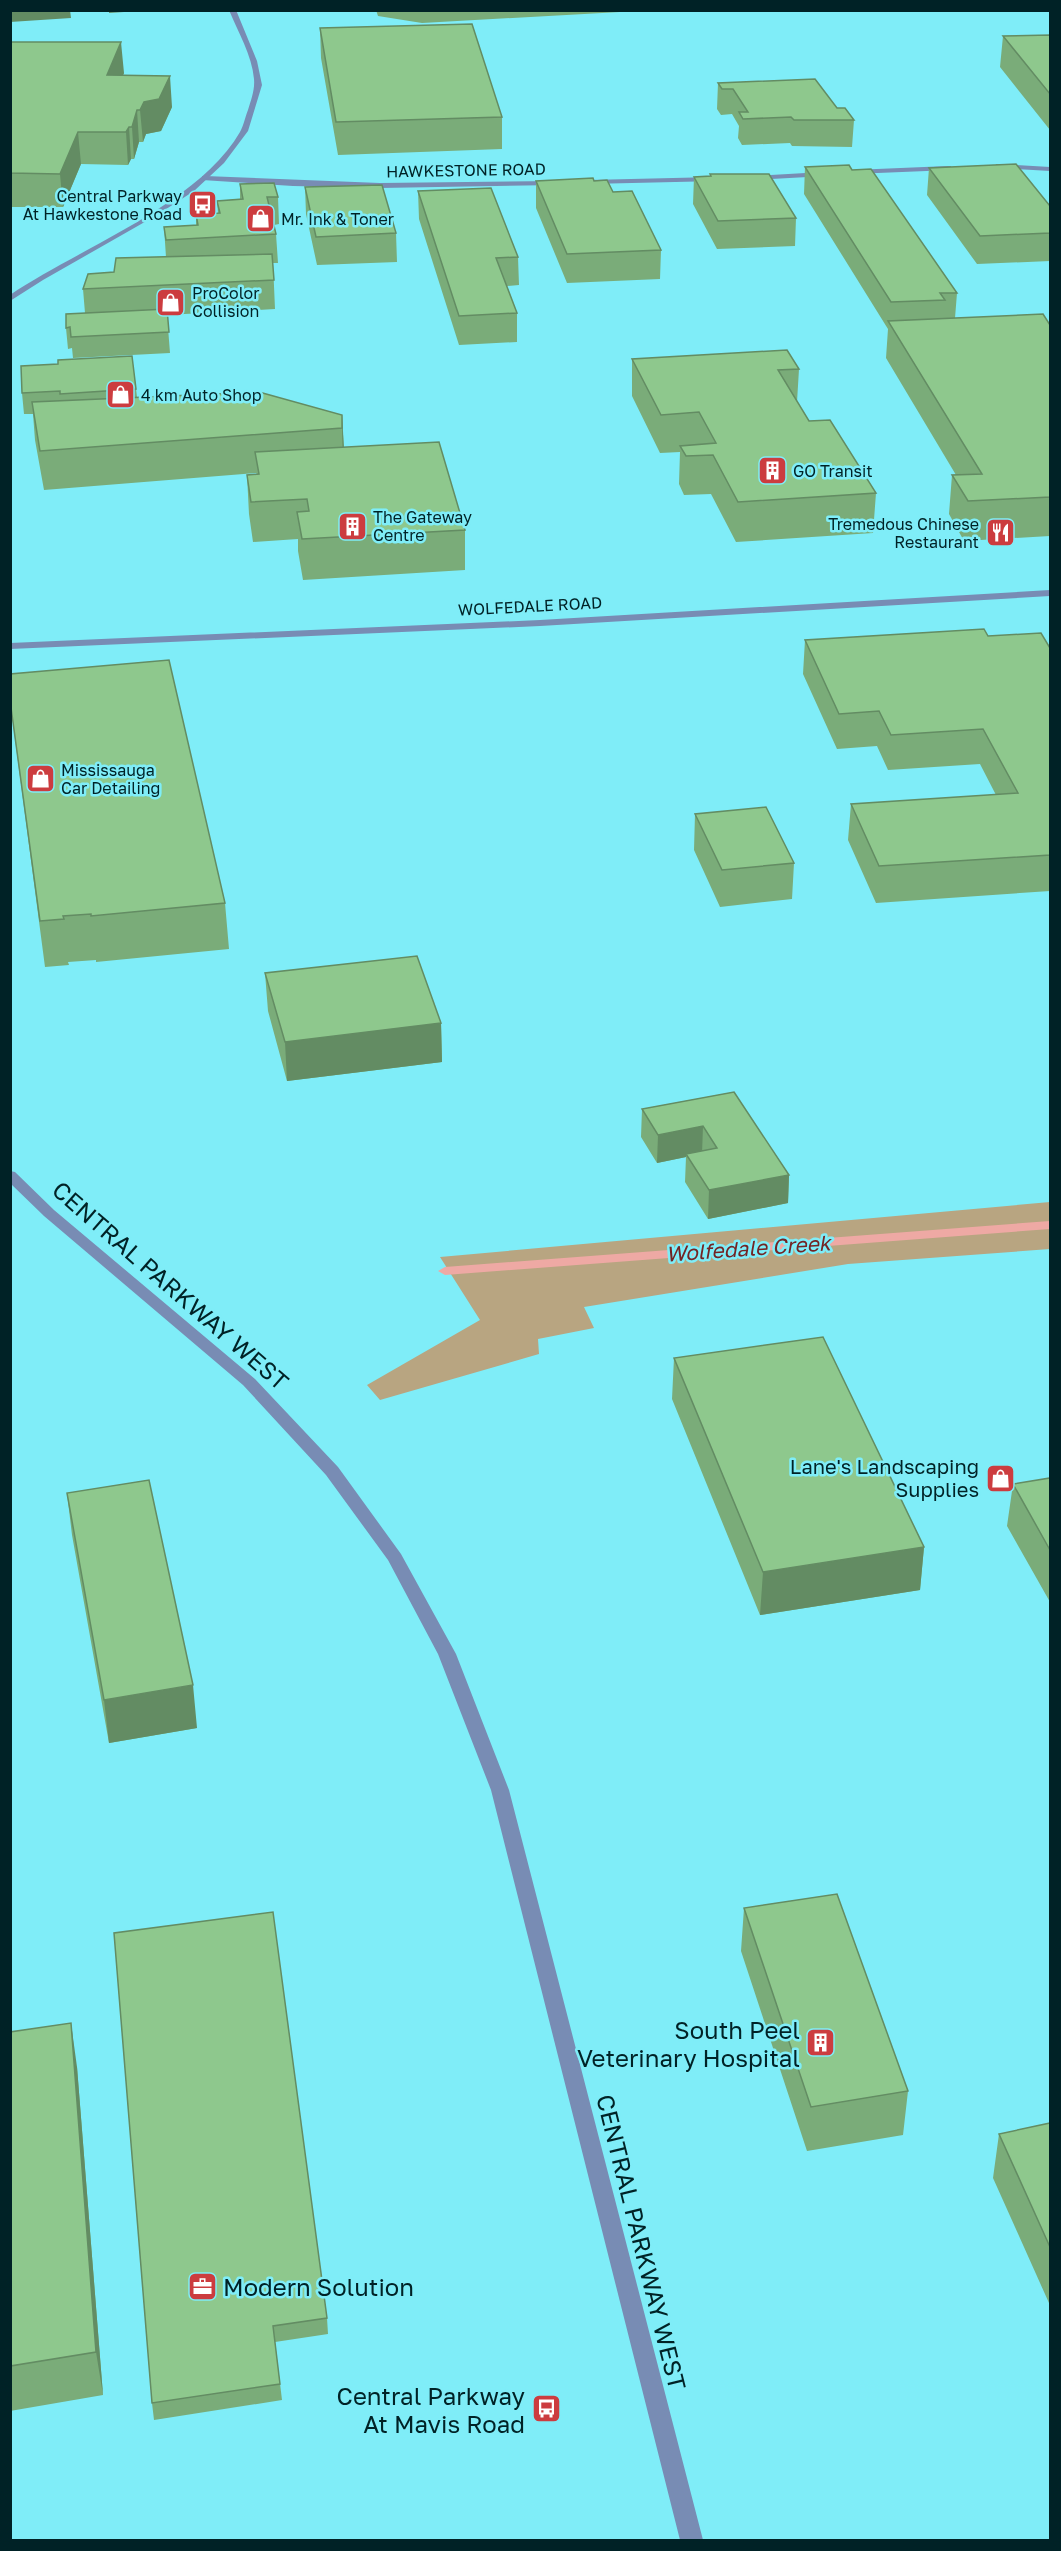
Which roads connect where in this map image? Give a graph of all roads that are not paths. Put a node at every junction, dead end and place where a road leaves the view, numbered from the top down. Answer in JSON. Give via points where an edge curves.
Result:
{"nodes":[{"id":1,"x":232,"y":10,"type":"edge"},
{"id":2,"x":993,"y":166,"type":"edge"},
{"id":3,"x":958,"y":167,"type":"edge"},
{"id":4,"x":1050,"y":169,"type":"edge"},
{"id":5,"x":838,"y":173,"type":"edge"},
{"id":6,"x":827,"y":174,"type":"edge"},
{"id":7,"x":205,"y":178,"type":"junction"},
{"id":8,"x":723,"y":178,"type":"edge"},
{"id":9,"x":746,"y":178,"type":"edge"},
{"id":10,"x":564,"y":183,"type":"edge"},
{"id":11,"x":574,"y":183,"type":"edge"},
{"id":12,"x":10,"y":299,"type":"edge"},
{"id":13,"x":1050,"y":593,"type":"edge"},
{"id":14,"x":10,"y":646,"type":"edge"},
{"id":15,"x":10,"y":1175,"type":"edge"},
{"id":16,"x":692,"y":2541,"type":"edge"}],
"edges":[{"from":1,"to":7,"type":"street","via":[[258,80],[254,114],[234,147]]},
{"from":2,"to":4,"type":"street"},
{"from":3,"to":5,"type":"street"},
{"from":6,"to":9,"type":"street"},
{"from":7,"to":10,"type":"street","name":"HAWKESTONE ROAD","via":[[272,184],[425,187]]},
{"from":7,"to":12,"type":"street","via":[[166,206],[67,261]]},
{"from":8,"to":11,"type":"street","name":"HAWKESTONE ROAD"},
{"from":13,"to":14,"type":"street","name":"WOLFEDALE ROAD","via":[[540,623]]},
{"from":15,"to":16,"type":"street","name":"CENTRAL PARKWAY WEST","via":[[49,1213],[249,1382],[332,1471],[394,1558],[447,1654],[500,1790]]}]}
